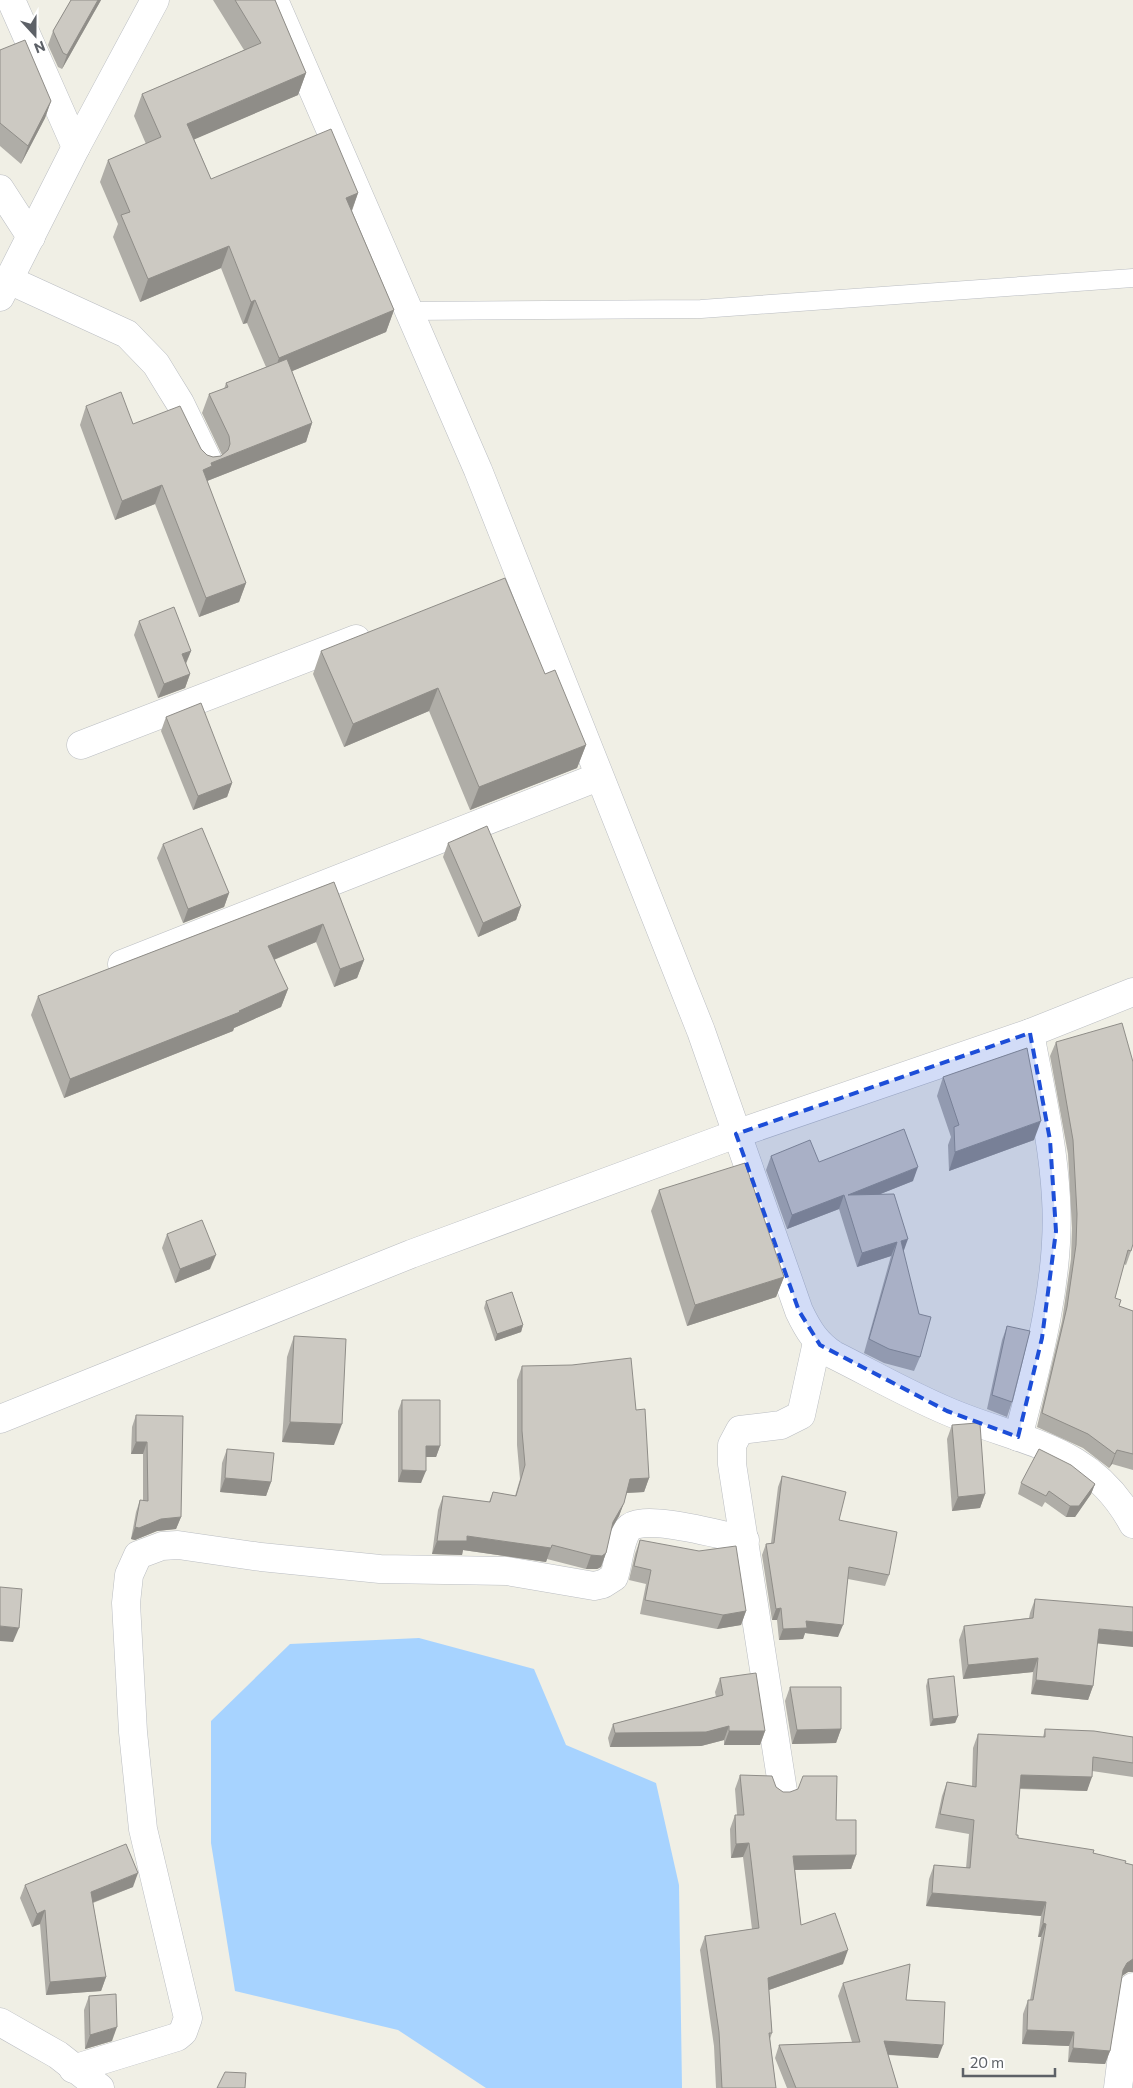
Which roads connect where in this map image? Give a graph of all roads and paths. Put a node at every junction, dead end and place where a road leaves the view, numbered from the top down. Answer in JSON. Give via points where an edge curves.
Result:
{"nodes":[{"id":1,"x":11,"y":0,"type":"edge"},
{"id":2,"x":155,"y":0,"type":"edge"},
{"id":3,"x":274,"y":0,"type":"edge"},
{"id":4,"x":76,"y":147,"type":"junction"},
{"id":5,"x":0,"y":190,"type":"edge"},
{"id":6,"x":31,"y":237,"type":"junction"},
{"id":7,"x":1133,"y":278,"type":"edge"},
{"id":8,"x":4,"y":289,"type":"edge"},
{"id":9,"x":408,"y":311,"type":"junction"},
{"id":10,"x":208,"y":462,"type":"edge"},
{"id":11,"x":379,"y":630,"type":"edge"},
{"id":12,"x":81,"y":745,"type":"dead end"},
{"id":13,"x":598,"y":777,"type":"junction"},
{"id":14,"x":97,"y":974,"type":"edge"},
{"id":15,"x":1133,"y":992,"type":"edge"},
{"id":16,"x":1030,"y":1033,"type":"junction"},
{"id":17,"x":736,"y":1134,"type":"junction"},
{"id":18,"x":817,"y":1342,"type":"junction"},
{"id":19,"x":0,"y":1419,"type":"edge"},
{"id":20,"x":1018,"y":1437,"type":"junction"},
{"id":21,"x":1133,"y":1524,"type":"edge"},
{"id":22,"x":744,"y":1540,"type":"junction"},
{"id":23,"x":783,"y":1791,"type":"edge"},
{"id":24,"x":1133,"y":1987,"type":"edge"},
{"id":25,"x":0,"y":2022,"type":"edge"},
{"id":26,"x":73,"y":2069,"type":"junction"},
{"id":27,"x":100,"y":2088,"type":"edge"},
{"id":28,"x":1118,"y":2088,"type":"edge"}],
"edges":[{"from":1,"to":4,"type":"street"},
{"from":2,"to":4,"type":"street"},
{"from":3,"to":9,"type":"street"},
{"from":4,"to":6,"type":"street"},
{"from":5,"to":6,"type":"street"},
{"from":6,"to":8,"type":"street"},
{"from":7,"to":9,"type":"lane","via":[[701,309]]},
{"from":8,"to":10,"type":"street","via":[[127,334],[156,364],[180,403]]},
{"from":9,"to":13,"type":"street","via":[[478,470],[509,579]]},
{"from":11,"to":12,"type":"street"},
{"from":13,"to":14,"type":"street"},
{"from":13,"to":17,"type":"street","via":[[701,1031]]},
{"from":15,"to":16,"type":"street"},
{"from":16,"to":17,"type":"street"},
{"from":16,"to":20,"type":"street","via":[[1050,1140],[1056,1231],[1042,1338]]},
{"from":17,"to":18,"type":"street","via":[[799,1311]]},
{"from":17,"to":19,"type":"street","via":[[412,1254]]},
{"from":18,"to":20,"type":"street","via":[[834,1355],[947,1411]]},
{"from":18,"to":22,"type":"street","via":[[801,1414],[781,1425],[740,1430],[732,1445]]},
{"from":20,"to":21,"type":"street","via":[[1043,1444],[1099,1478],[1113,1491]]},
{"from":22,"to":23,"type":"street"},
{"from":22,"to":26,"type":"street","via":[[680,1526],[636,1524],[625,1536],[614,1577],[594,1586],[507,1571],[380,1569],[178,1545],[162,1546],[138,1555],[129,1575],[126,1604],[133,1732],[143,1829],[188,2018],[183,2032],[177,2037]]},
{"from":24,"to":28,"type":"street"},
{"from":25,"to":26,"type":"street","via":[[58,2055]]},
{"from":26,"to":27,"type":"street"}]}
